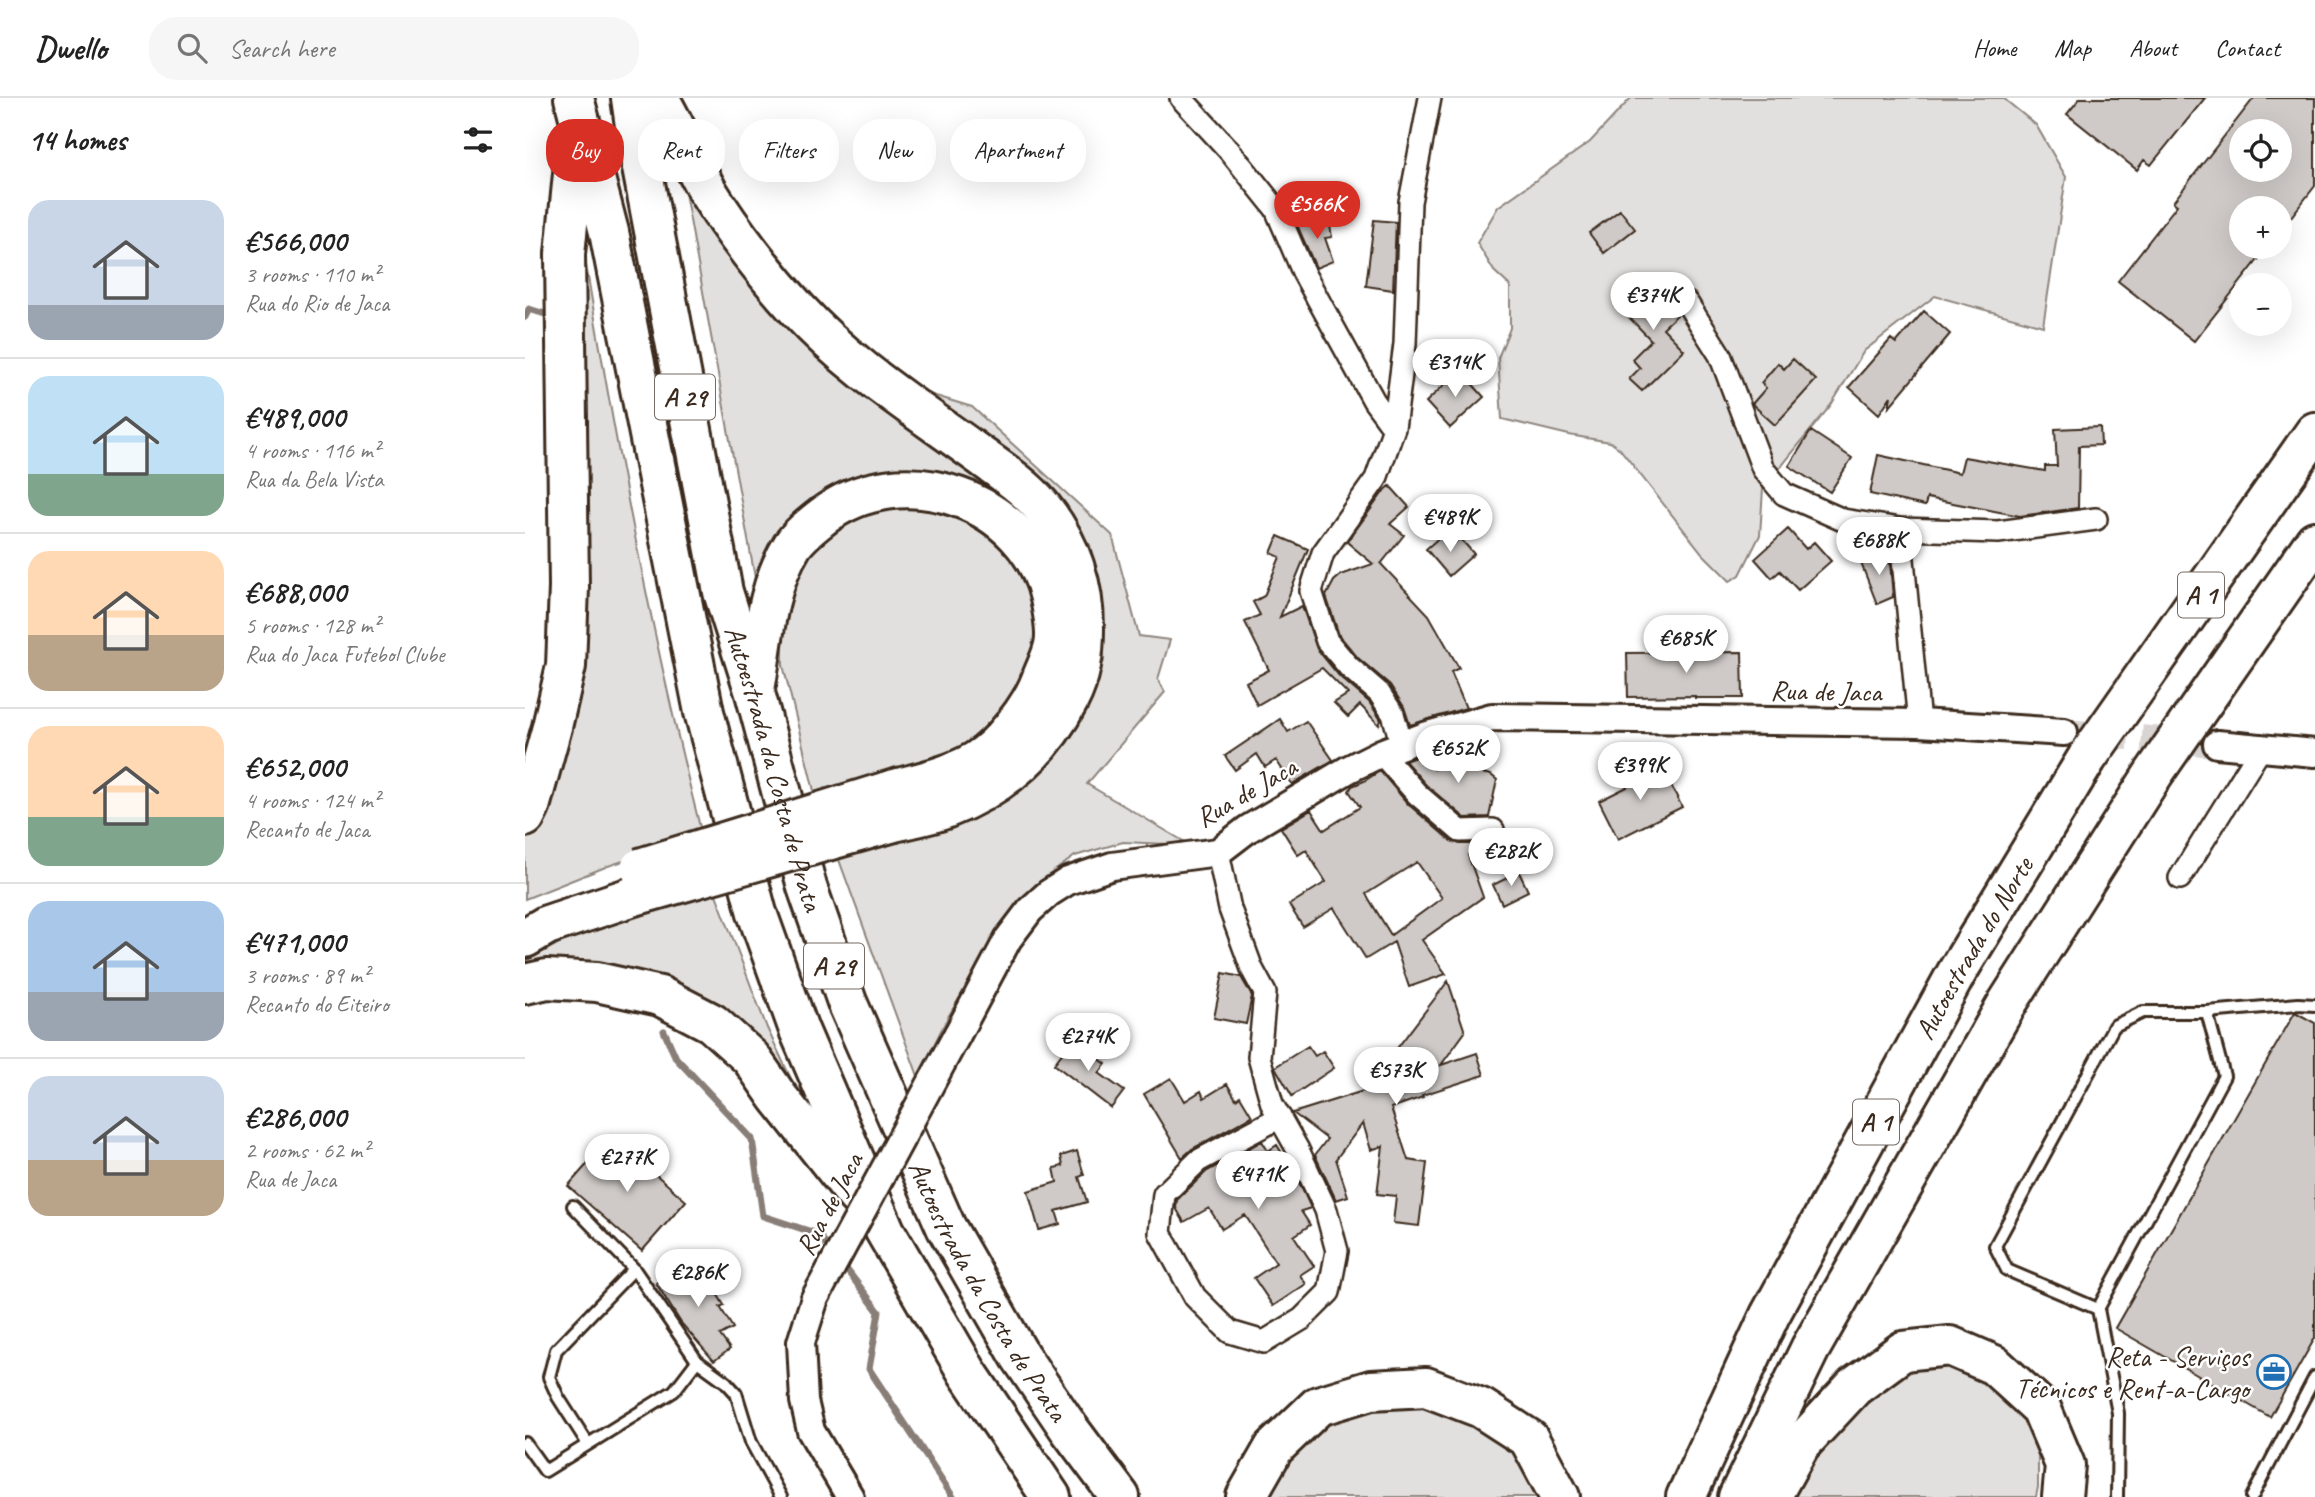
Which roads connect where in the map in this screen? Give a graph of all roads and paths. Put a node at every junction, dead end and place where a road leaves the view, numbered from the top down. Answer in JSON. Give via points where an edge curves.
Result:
{"nodes":[{"id":1,"x":631,"y":98,"type":"edge"},
{"id":2,"x":659,"y":98,"type":"edge"},
{"id":3,"x":1181,"y":98,"type":"edge"},
{"id":4,"x":1428,"y":99,"type":"edge"},
{"id":5,"x":576,"y":110,"type":"edge"},
{"id":6,"x":1687,"y":303,"type":"dead end"},
{"id":7,"x":1394,"y":428,"type":"junction"},
{"id":8,"x":2315,"y":432,"type":"edge"},
{"id":9,"x":2096,"y":519,"type":"dead end"},
{"id":10,"x":1900,"y":529,"type":"junction"},
{"id":11,"x":2315,"y":541,"type":"edge"},
{"id":12,"x":755,"y":693,"type":"junction"},
{"id":13,"x":1919,"y":723,"type":"junction"},
{"id":14,"x":2064,"y":732,"type":"tunnel mouth"},
{"id":15,"x":2217,"y":744,"type":"tunnel mouth"},
{"id":16,"x":2261,"y":748,"type":"junction"},
{"id":17,"x":1392,"y":749,"type":"junction"},
{"id":18,"x":2315,"y":753,"type":"edge"},
{"id":19,"x":890,"y":807,"type":"junction"},
{"id":20,"x":525,"y":817,"type":"edge"},
{"id":21,"x":1493,"y":830,"type":"dead end"},
{"id":22,"x":1218,"y":852,"type":"junction"},
{"id":23,"x":2180,"y":878,"type":"dead end"},
{"id":24,"x":631,"y":884,"type":"junction"},
{"id":25,"x":525,"y":910,"type":"edge"},
{"id":26,"x":525,"y":938,"type":"edge"},
{"id":27,"x":525,"y":984,"type":"edge"},
{"id":28,"x":2315,"y":1005,"type":"edge"},
{"id":29,"x":2207,"y":1012,"type":"junction"},
{"id":30,"x":1280,"y":1116,"type":"junction"},
{"id":31,"x":573,"y":1206,"type":"dead end"},
{"id":32,"x":885,"y":1231,"type":"junction"},
{"id":33,"x":634,"y":1269,"type":"junction"},
{"id":34,"x":2098,"y":1309,"type":"junction"},
{"id":35,"x":697,"y":1361,"type":"junction"},
{"id":36,"x":2315,"y":1377,"type":"edge"},
{"id":37,"x":525,"y":1443,"type":"edge"},
{"id":38,"x":588,"y":1444,"type":"junction"},
{"id":39,"x":781,"y":1497,"type":"edge"},
{"id":40,"x":850,"y":1497,"type":"edge"},
{"id":41,"x":1051,"y":1497,"type":"edge"},
{"id":42,"x":1120,"y":1497,"type":"edge"},
{"id":43,"x":1246,"y":1497,"type":"edge"},
{"id":44,"x":1560,"y":1497,"type":"edge"},
{"id":45,"x":1686,"y":1497,"type":"edge"},
{"id":46,"x":1738,"y":1497,"type":"edge"},
{"id":47,"x":1772,"y":1497,"type":"edge"},
{"id":48,"x":2062,"y":1497,"type":"edge"},
{"id":49,"x":2117,"y":1497,"type":"edge"},
{"id":50,"x":2252,"y":1497,"type":"edge"}],
"edges":[{"from":1,"to":12,"type":"highway","name":"Autoestrada da Costa de Prata","number":"A 29","via":[[723,592]]},
{"from":2,"to":19,"type":"highway","via":[[708,192],[798,311],[847,358],[1040,505],[1063,538],[1079,575],[1084,652],[1077,684],[1057,724],[1022,765],[983,793],[943,810]]},
{"from":3,"to":7,"type":"street","via":[[1276,209],[1304,274],[1374,401]]},
{"from":4,"to":7,"type":"street","via":[[1410,202],[1405,344]]},
{"from":5,"to":20,"type":"highway","via":[[565,254],[566,666]]},
{"from":5,"to":32,"type":"highway","name":"Autoestrada da Costa de Prata","number":"A 29","via":[[609,232],[703,712],[757,913],[799,1030]]},
{"from":6,"to":10,"type":"street","via":[[1720,355],[1763,469],[1784,494],[1843,520]]},
{"from":7,"to":17,"type":"street","via":[[1376,479],[1323,553],[1311,591],[1327,641],[1379,693],[1393,714]]},
{"from":8,"to":45,"type":"highway","name":"Autoestrada do Norte","number":"A 1","via":[[2087,758],[1957,972],[1770,1315]]},
{"from":9,"to":10,"type":"street","via":[[1998,532]]},
{"from":10,"to":13,"type":"street"},
{"from":11,"to":46,"type":"highway","name":"Autoestrada do Norte","number":"A 1","via":[[2154,772],[2008,1002],[1810,1349]]},
{"from":12,"to":19,"type":"highway","via":[[773,583],[793,544],[837,505],[895,489],[938,491],[974,503],[1005,522],[1028,546],[1047,582],[1053,611],[1055,644],[1034,698],[977,761]]},
{"from":12,"to":42,"type":"highway","name":"Autoestrada da Costa de Prata","number":"A 29","via":[[807,887],[847,1002],[946,1227],[1020,1356]]},
{"from":13,"to":14,"type":"street","name":"Rua de Jaca"},
{"from":13,"to":17,"type":"street","name":"Rua de Jaca","via":[[1492,717]]},
{"from":15,"to":16,"type":"street"},
{"from":16,"to":18,"type":"street"},
{"from":16,"to":23,"type":"street"},
{"from":17,"to":21,"type":"street","via":[[1417,794],[1460,831]]},
{"from":17,"to":22,"type":"street","name":"Rua de Jaca","via":[[1349,769]]},
{"from":19,"to":24,"type":"highway","bridge":true},
{"from":22,"to":30,"type":"street","via":[[1230,909],[1265,993],[1259,1057],[1272,1104]]},
{"from":22,"to":40,"type":"street","name":"Rua de Jaca","bridge":true,"via":[[1112,866],[1068,881],[1030,910],[1008,939],[815,1298],[801,1342],[804,1401],[811,1430]]},
{"from":24,"to":25,"type":"highway","via":[[544,901]]},
{"from":24,"to":26,"type":"highway"},
{"from":27,"to":32,"type":"highway","via":[[547,979],[597,982],[660,996],[712,1023],[751,1058]]},
{"from":28,"to":29,"type":"lane"},
{"from":29,"to":34,"type":"lane","via":[[2224,1076]]},
{"from":29,"to":34,"type":"lane","via":[[2143,1012],[2114,1027],[1995,1246],[2007,1270]]},
{"from":30,"to":30,"type":"street","via":[[1326,1210],[1337,1251],[1329,1292],[1302,1319],[1264,1342],[1230,1332],[1195,1297],[1160,1233],[1164,1194],[1198,1161]]},
{"from":31,"to":33,"type":"lane"},
{"from":32,"to":41,"type":"highway","name":"Autoestrada da Costa de Prata","number":"A 29","via":[[967,1372]]},
{"from":33,"to":35,"type":"lane"},
{"from":33,"to":38,"type":"lane","via":[[556,1350],[549,1377]]},
{"from":34,"to":49,"type":"lane","via":[[2118,1413]]},
{"from":35,"to":38,"type":"lane","via":[[674,1391]]},
{"from":35,"to":39,"type":"lane","via":[[736,1393],[751,1441]]},
{"from":36,"to":50,"type":"lane"},
{"from":37,"to":38,"type":"lane","via":[[545,1471]]},
{"from":43,"to":44,"type":"highway","via":[[1274,1448],[1318,1406],[1371,1390],[1426,1387],[1481,1408],[1529,1439]]},
{"from":47,"to":48,"type":"highway","via":[[1800,1445],[1854,1387],[1903,1351],[1949,1346],[1994,1365],[2041,1408],[2065,1465]]}]}
